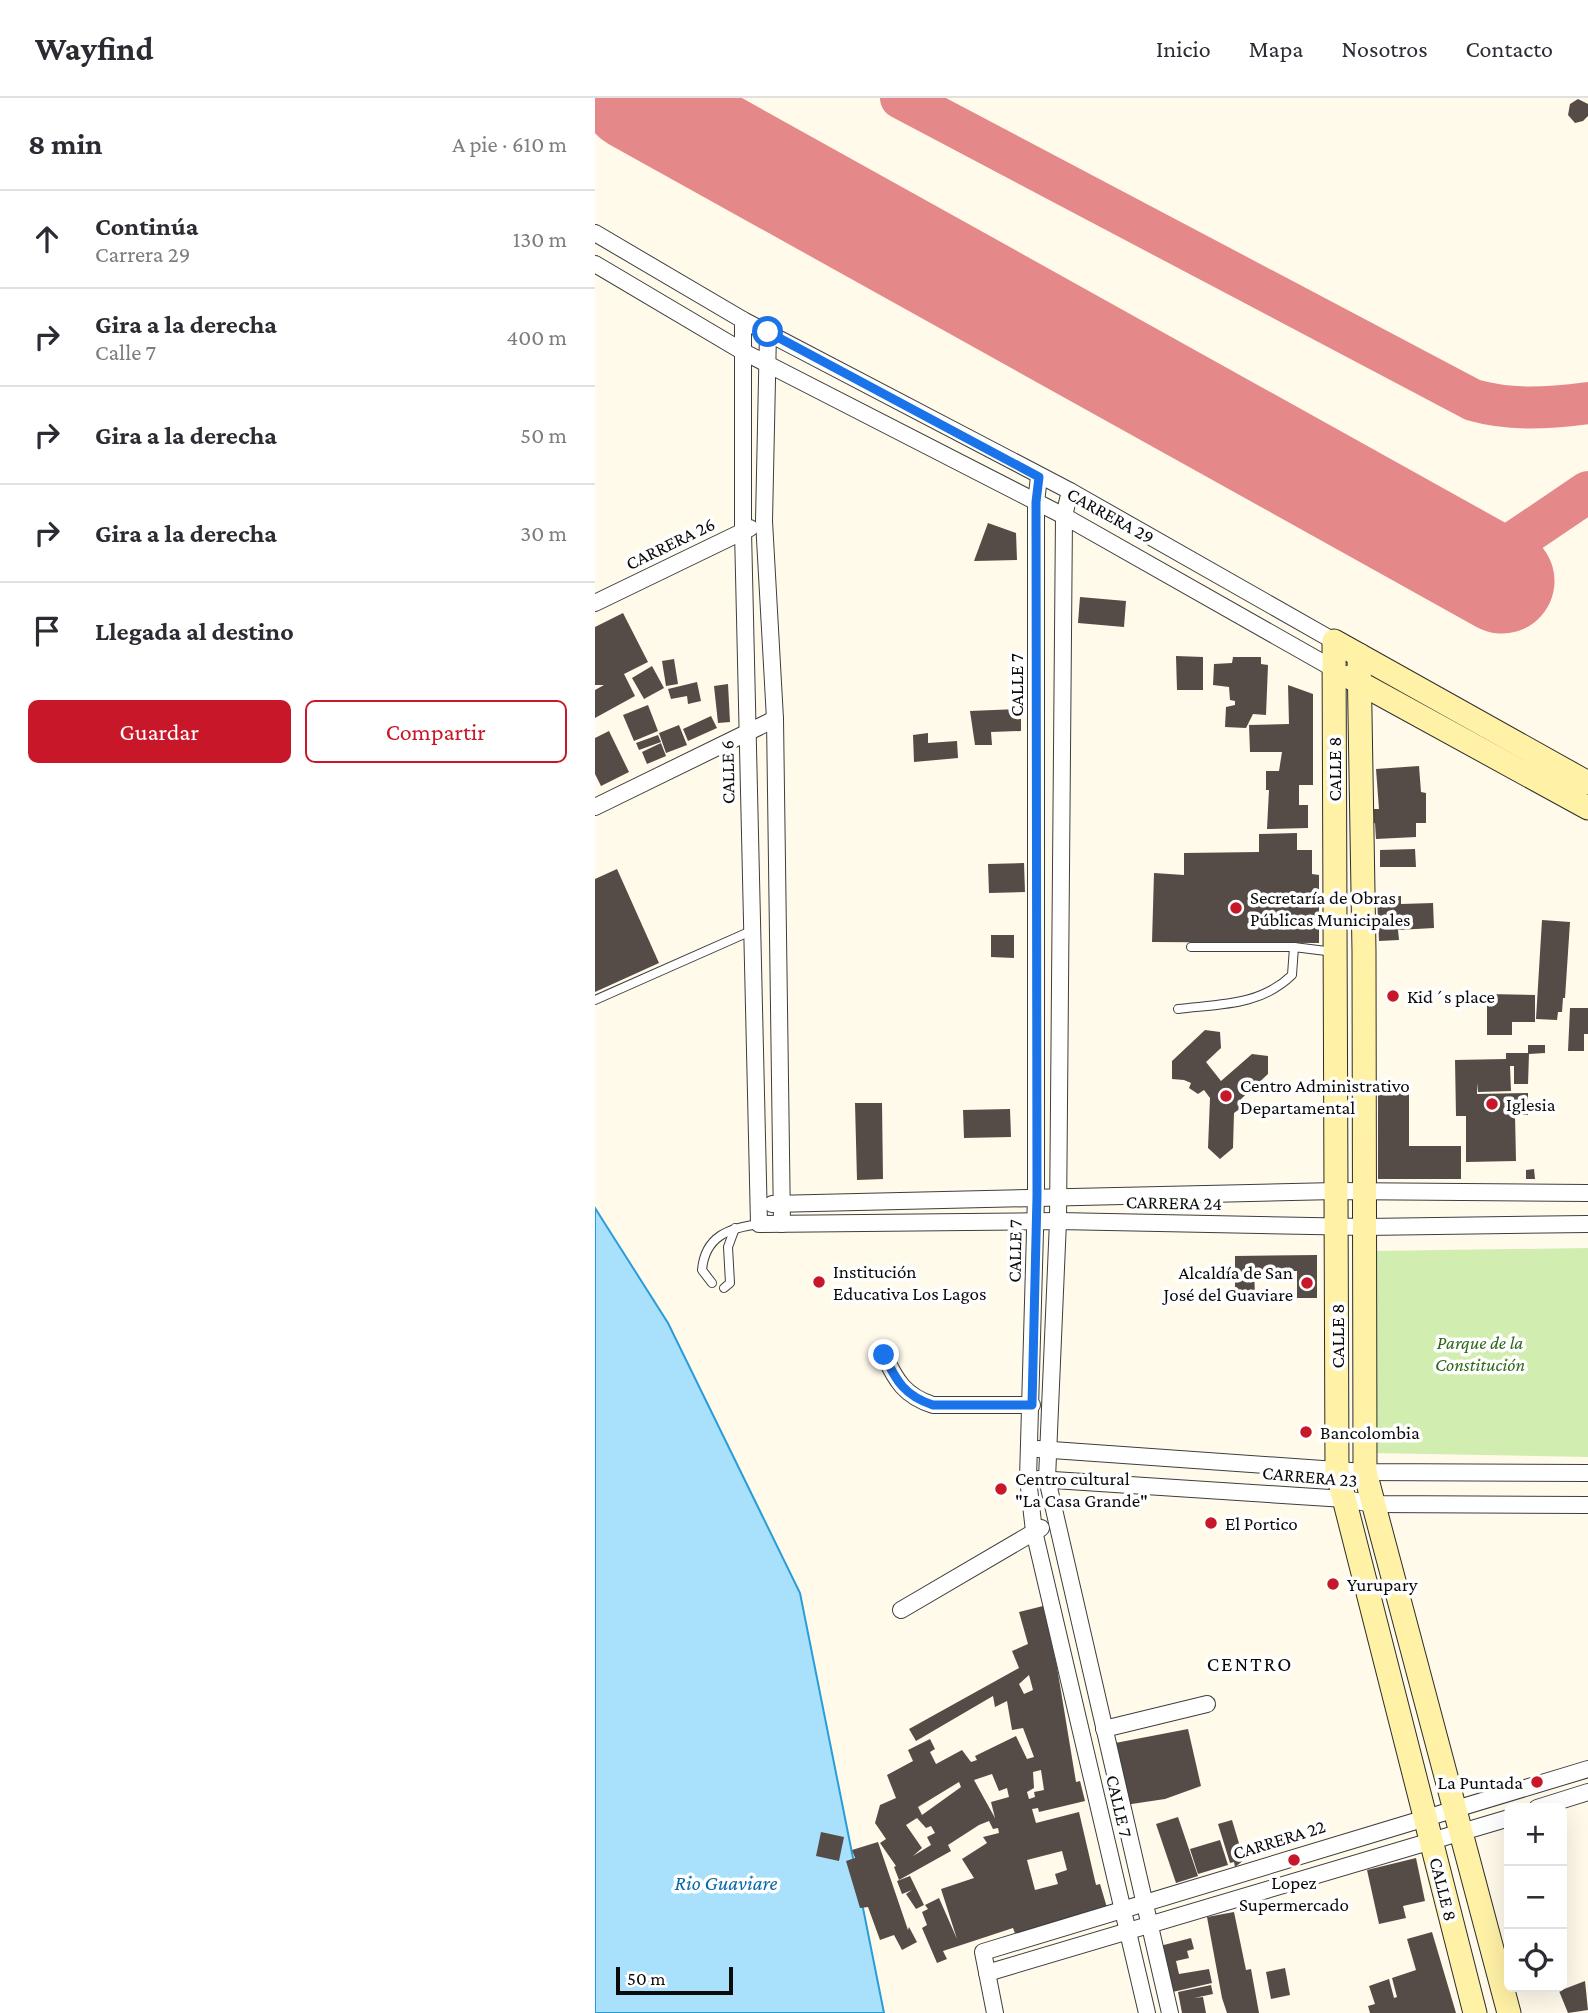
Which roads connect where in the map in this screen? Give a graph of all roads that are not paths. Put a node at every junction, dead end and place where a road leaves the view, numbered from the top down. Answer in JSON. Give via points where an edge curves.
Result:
{"nodes":[{"id":1,"x":595,"y":233,"type":"edge"},
{"id":2,"x":595,"y":264,"type":"edge"},
{"id":3,"x":743,"y":320,"type":"junction"},
{"id":4,"x":768,"y":332,"type":"junction"},
{"id":5,"x":742,"y":351,"type":"junction"},
{"id":6,"x":766,"y":362,"type":"junction"},
{"id":7,"x":1039,"y":477,"type":"junction"},
{"id":8,"x":1070,"y":491,"type":"junction"},
{"id":9,"x":1036,"y":502,"type":"junction"},
{"id":10,"x":1064,"y":516,"type":"junction"},
{"id":11,"x":764,"y":521,"type":"junction"},
{"id":12,"x":743,"y":531,"type":"junction"},
{"id":13,"x":595,"y":603,"type":"edge"},
{"id":14,"x":1334,"y":641,"type":"junction"},
{"id":15,"x":1359,"y":655,"type":"junction"},
{"id":16,"x":1334,"y":669,"type":"junction"},
{"id":17,"x":1359,"y":683,"type":"junction"},
{"id":18,"x":775,"y":719,"type":"junction"},
{"id":19,"x":1038,"y":727,"type":"junction"},
{"id":20,"x":1064,"y":729,"type":"junction"},
{"id":21,"x":747,"y":733,"type":"junction"},
{"id":22,"x":1588,"y":783,"type":"edge"},
{"id":23,"x":595,"y":807,"type":"edge"},
{"id":24,"x":1588,"y":808,"type":"edge"},
{"id":25,"x":751,"y":931,"type":"junction"},
{"id":26,"x":1191,"y":947,"type":"dead end"},
{"id":27,"x":1294,"y":947,"type":"junction"},
{"id":28,"x":1364,"y":951,"type":"junction"},
{"id":29,"x":1037,"y":952,"type":"junction"},
{"id":30,"x":1335,"y":952,"type":"junction"},
{"id":31,"x":1059,"y":953,"type":"junction"},
{"id":32,"x":595,"y":1000,"type":"edge"},
{"id":33,"x":1178,"y":1009,"type":"dead end"},
{"id":34,"x":1336,"y":1191,"type":"junction"},
{"id":35,"x":1364,"y":1191,"type":"junction"},
{"id":36,"x":1588,"y":1193,"type":"edge"},
{"id":37,"x":1037,"y":1196,"type":"junction"},
{"id":38,"x":1057,"y":1197,"type":"junction"},
{"id":39,"x":780,"y":1204,"type":"junction"},
{"id":40,"x":759,"y":1205,"type":"junction"},
{"id":41,"x":1035,"y":1221,"type":"junction"},
{"id":42,"x":1058,"y":1221,"type":"junction"},
{"id":43,"x":759,"y":1224,"type":"junction"},
{"id":44,"x":782,"y":1224,"type":"junction"},
{"id":45,"x":1588,"y":1224,"type":"edge"},
{"id":46,"x":1336,"y":1227,"type":"junction"},
{"id":47,"x":1365,"y":1227,"type":"junction"},
{"id":48,"x":735,"y":1228,"type":"junction"},
{"id":49,"x":712,"y":1283,"type":"dead end"},
{"id":50,"x":725,"y":1288,"type":"dead end"},
{"id":51,"x":884,"y":1355,"type":"dead end"},
{"id":52,"x":1032,"y":1405,"type":"junction"},
{"id":53,"x":1029,"y":1447,"type":"junction"},
{"id":54,"x":1047,"y":1450,"type":"junction"},
{"id":55,"x":1337,"y":1471,"type":"junction"},
{"id":56,"x":1365,"y":1472,"type":"junction"},
{"id":57,"x":1588,"y":1473,"type":"edge"},
{"id":58,"x":1028,"y":1479,"type":"junction"},
{"id":59,"x":1047,"y":1479,"type":"junction"},
{"id":60,"x":1345,"y":1499,"type":"junction"},
{"id":61,"x":1373,"y":1504,"type":"junction"},
{"id":62,"x":1588,"y":1505,"type":"edge"},
{"id":63,"x":1056,"y":1522,"type":"junction"},
{"id":64,"x":1034,"y":1531,"type":"junction"},
{"id":65,"x":901,"y":1610,"type":"dead end"},
{"id":66,"x":1207,"y":1704,"type":"dead end"},
{"id":67,"x":1104,"y":1729,"type":"junction"},
{"id":68,"x":1112,"y":1764,"type":"junction"},
{"id":69,"x":1090,"y":1769,"type":"junction"},
{"id":70,"x":1588,"y":1769,"type":"edge"},
{"id":71,"x":1588,"y":1791,"type":"edge"},
{"id":72,"x":1552,"y":1803,"type":"edge"},
{"id":73,"x":1454,"y":1809,"type":"junction"},
{"id":74,"x":1425,"y":1816,"type":"junction"},
{"id":75,"x":1504,"y":1820,"type":"edge"},
{"id":76,"x":1461,"y":1833,"type":"junction"},
{"id":77,"x":1431,"y":1841,"type":"junction"},
{"id":78,"x":1145,"y":1901,"type":"junction"},
{"id":79,"x":1122,"y":1910,"type":"junction"},
{"id":80,"x":1151,"y":1924,"type":"junction"},
{"id":81,"x":1126,"y":1932,"type":"junction"},
{"id":82,"x":987,"y":1973,"type":"junction"},
{"id":83,"x":995,"y":2013,"type":"edge"},
{"id":84,"x":1147,"y":2013,"type":"edge"},
{"id":85,"x":1170,"y":2013,"type":"edge"},
{"id":86,"x":1475,"y":2013,"type":"edge"},
{"id":87,"x":1509,"y":2013,"type":"edge"}],
"edges":[{"from":1,"to":3,"type":"street","name":"CARRERA 29"},
{"from":2,"to":5,"type":"street","name":"CARRERA 29"},
{"from":3,"to":4,"type":"street","name":"CARRERA 29"},
{"from":3,"to":5,"type":"street","name":"CALLE 6"},
{"from":4,"to":6,"type":"street"},
{"from":4,"to":7,"type":"street","name":"CARRERA 29"},
{"from":5,"to":6,"type":"street","name":"CARRERA 29"},
{"from":5,"to":12,"type":"street","name":"CALLE 6"},
{"from":6,"to":9,"type":"street","name":"CARRERA 29"},
{"from":6,"to":11,"type":"street"},
{"from":7,"to":8,"type":"street","name":"CARRERA 29"},
{"from":7,"to":9,"type":"street","name":"CALLE 7"},
{"from":8,"to":10,"type":"street","name":"CALLE 7"},
{"from":8,"to":14,"type":"street","name":"CARRERA 29"},
{"from":9,"to":10,"type":"street","name":"CARRERA 29"},
{"from":9,"to":19,"type":"street","name":"CALLE 7"},
{"from":10,"to":16,"type":"street","name":"CARRERA 29"},
{"from":10,"to":20,"type":"street","name":"CALLE 7"},
{"from":11,"to":12,"type":"street","name":"CARRERA 26"},
{"from":11,"to":18,"type":"street"},
{"from":12,"to":13,"type":"street","name":"CARRERA 26"},
{"from":12,"to":21,"type":"street","name":"CALLE 6"},
{"from":14,"to":15,"type":"main road","name":"CARRERA 29"},
{"from":14,"to":16,"type":"main road","name":"CALLE 8"},
{"from":15,"to":17,"type":"main road","name":"CALLE 8"},
{"from":15,"to":22,"type":"main road","name":"CARRERA 29"},
{"from":16,"to":17,"type":"main road","name":"CARRERA 29"},
{"from":16,"to":30,"type":"main road","name":"CALLE 8"},
{"from":17,"to":24,"type":"main road","name":"CARRERA 29"},
{"from":17,"to":28,"type":"main road","name":"CALLE 8"},
{"from":18,"to":21,"type":"street"},
{"from":18,"to":39,"type":"street"},
{"from":19,"to":20,"type":"street"},
{"from":19,"to":29,"type":"street","name":"CALLE 7"},
{"from":20,"to":31,"type":"street","name":"CALLE 7"},
{"from":21,"to":23,"type":"street"},
{"from":21,"to":25,"type":"street","name":"CALLE 6"},
{"from":25,"to":32,"type":"lane"},
{"from":25,"to":40,"type":"street","name":"CALLE 6"},
{"from":26,"to":27,"type":"lane"},
{"from":27,"to":30,"type":"lane"},
{"from":27,"to":33,"type":"lane","via":[[1292,975],[1263,996]]},
{"from":28,"to":30,"type":"street"},
{"from":28,"to":35,"type":"main road","name":"CALLE 8"},
{"from":29,"to":31,"type":"street"},
{"from":29,"to":37,"type":"street","name":"CALLE 7"},
{"from":30,"to":34,"type":"main road","name":"CALLE 8"},
{"from":31,"to":38,"type":"street","name":"CALLE 7"},
{"from":34,"to":35,"type":"street","name":"CARRERA 24"},
{"from":34,"to":38,"type":"street","name":"CARRERA 24"},
{"from":34,"to":46,"type":"main road","name":"CALLE 8"},
{"from":35,"to":36,"type":"street","name":"CARRERA 24"},
{"from":35,"to":47,"type":"main road","name":"CALLE 8"},
{"from":37,"to":38,"type":"street","name":"CARRERA 24"},
{"from":37,"to":39,"type":"street","name":"CARRERA 24"},
{"from":37,"to":41,"type":"street","name":"CALLE 7"},
{"from":38,"to":42,"type":"street","name":"CALLE 7"},
{"from":39,"to":40,"type":"street","name":"CARRERA 24"},
{"from":39,"to":44,"type":"street"},
{"from":40,"to":43,"type":"street","name":"CALLE 6"},
{"from":41,"to":42,"type":"street","name":"CARRERA 24"},
{"from":41,"to":44,"type":"street","name":"CARRERA 24"},
{"from":41,"to":52,"type":"street","name":"CALLE 7"},
{"from":42,"to":46,"type":"street","name":"CARRERA 24"},
{"from":42,"to":54,"type":"street","name":"CALLE 7"},
{"from":43,"to":44,"type":"street","name":"CARRERA 24"},
{"from":43,"to":48,"type":"lane"},
{"from":45,"to":47,"type":"street","name":"CARRERA 24"},
{"from":46,"to":47,"type":"street","name":"CARRERA 24"},
{"from":46,"to":55,"type":"main road","name":"CALLE 8"},
{"from":47,"to":56,"type":"main road","name":"CALLE 8"},
{"from":48,"to":49,"type":"lane","via":[[719,1235],[706,1252],[702,1270]]},
{"from":48,"to":50,"type":"lane","via":[[729,1247],[730,1283]]},
{"from":51,"to":52,"type":"street","via":[[903,1390],[921,1401],[933,1405]]},
{"from":52,"to":53,"type":"street","name":"CALLE 7"},
{"from":53,"to":54,"type":"street","name":"CARRERA 23"},
{"from":53,"to":58,"type":"street","name":"CALLE 7"},
{"from":54,"to":55,"type":"street","name":"CARRERA 23"},
{"from":54,"to":59,"type":"street","name":"CALLE 7"},
{"from":55,"to":56,"type":"street","name":"CARRERA 23"},
{"from":55,"to":60,"type":"main road","name":"CALLE 8"},
{"from":56,"to":57,"type":"street","name":"CARRERA 23"},
{"from":56,"to":61,"type":"main road","name":"CALLE 8"},
{"from":58,"to":59,"type":"street","name":"CARRERA 23"},
{"from":58,"to":64,"type":"street","name":"CALLE 7"},
{"from":59,"to":60,"type":"street","name":"CARRERA 23"},
{"from":59,"to":63,"type":"street","name":"CALLE 7"},
{"from":60,"to":61,"type":"street","name":"CARRERA 23"},
{"from":60,"to":74,"type":"main road","name":"CALLE 8"},
{"from":61,"to":62,"type":"street","name":"CARRERA 23"},
{"from":61,"to":73,"type":"main road","name":"CALLE 8"},
{"from":63,"to":64,"type":"street"},
{"from":63,"to":67,"type":"street","name":"CALLE 7"},
{"from":64,"to":65,"type":"street"},
{"from":64,"to":69,"type":"street","name":"CALLE 7"},
{"from":66,"to":67,"type":"street"},
{"from":67,"to":68,"type":"street","name":"CALLE 7"},
{"from":68,"to":69,"type":"street"},
{"from":68,"to":78,"type":"street","name":"CALLE 7"},
{"from":69,"to":79,"type":"street","name":"CALLE 7"},
{"from":70,"to":73,"type":"street","name":"CARRERA 22"},
{"from":71,"to":72,"type":"street"},
{"from":73,"to":74,"type":"street","name":"CARRERA 22"},
{"from":73,"to":76,"type":"main road","name":"CALLE 8"},
{"from":74,"to":77,"type":"main road","name":"CALLE 8"},
{"from":74,"to":78,"type":"street","name":"CARRERA 22"},
{"from":75,"to":76,"type":"street"},
{"from":76,"to":77,"type":"street"},
{"from":76,"to":87,"type":"main road","name":"CALLE 8"},
{"from":77,"to":80,"type":"street"},
{"from":77,"to":86,"type":"main road","name":"CALLE 8"},
{"from":78,"to":79,"type":"street","name":"CARRERA 22"},
{"from":78,"to":80,"type":"street","name":"CALLE 7"},
{"from":79,"to":81,"type":"street","name":"CALLE 7"},
{"from":79,"to":82,"type":"street","name":"CARRERA 22","via":[[983,1952]]},
{"from":80,"to":81,"type":"street"},
{"from":80,"to":85,"type":"street","name":"CALLE 7"},
{"from":81,"to":82,"type":"street"},
{"from":81,"to":84,"type":"street","name":"CALLE 7"},
{"from":82,"to":83,"type":"street"}]}
